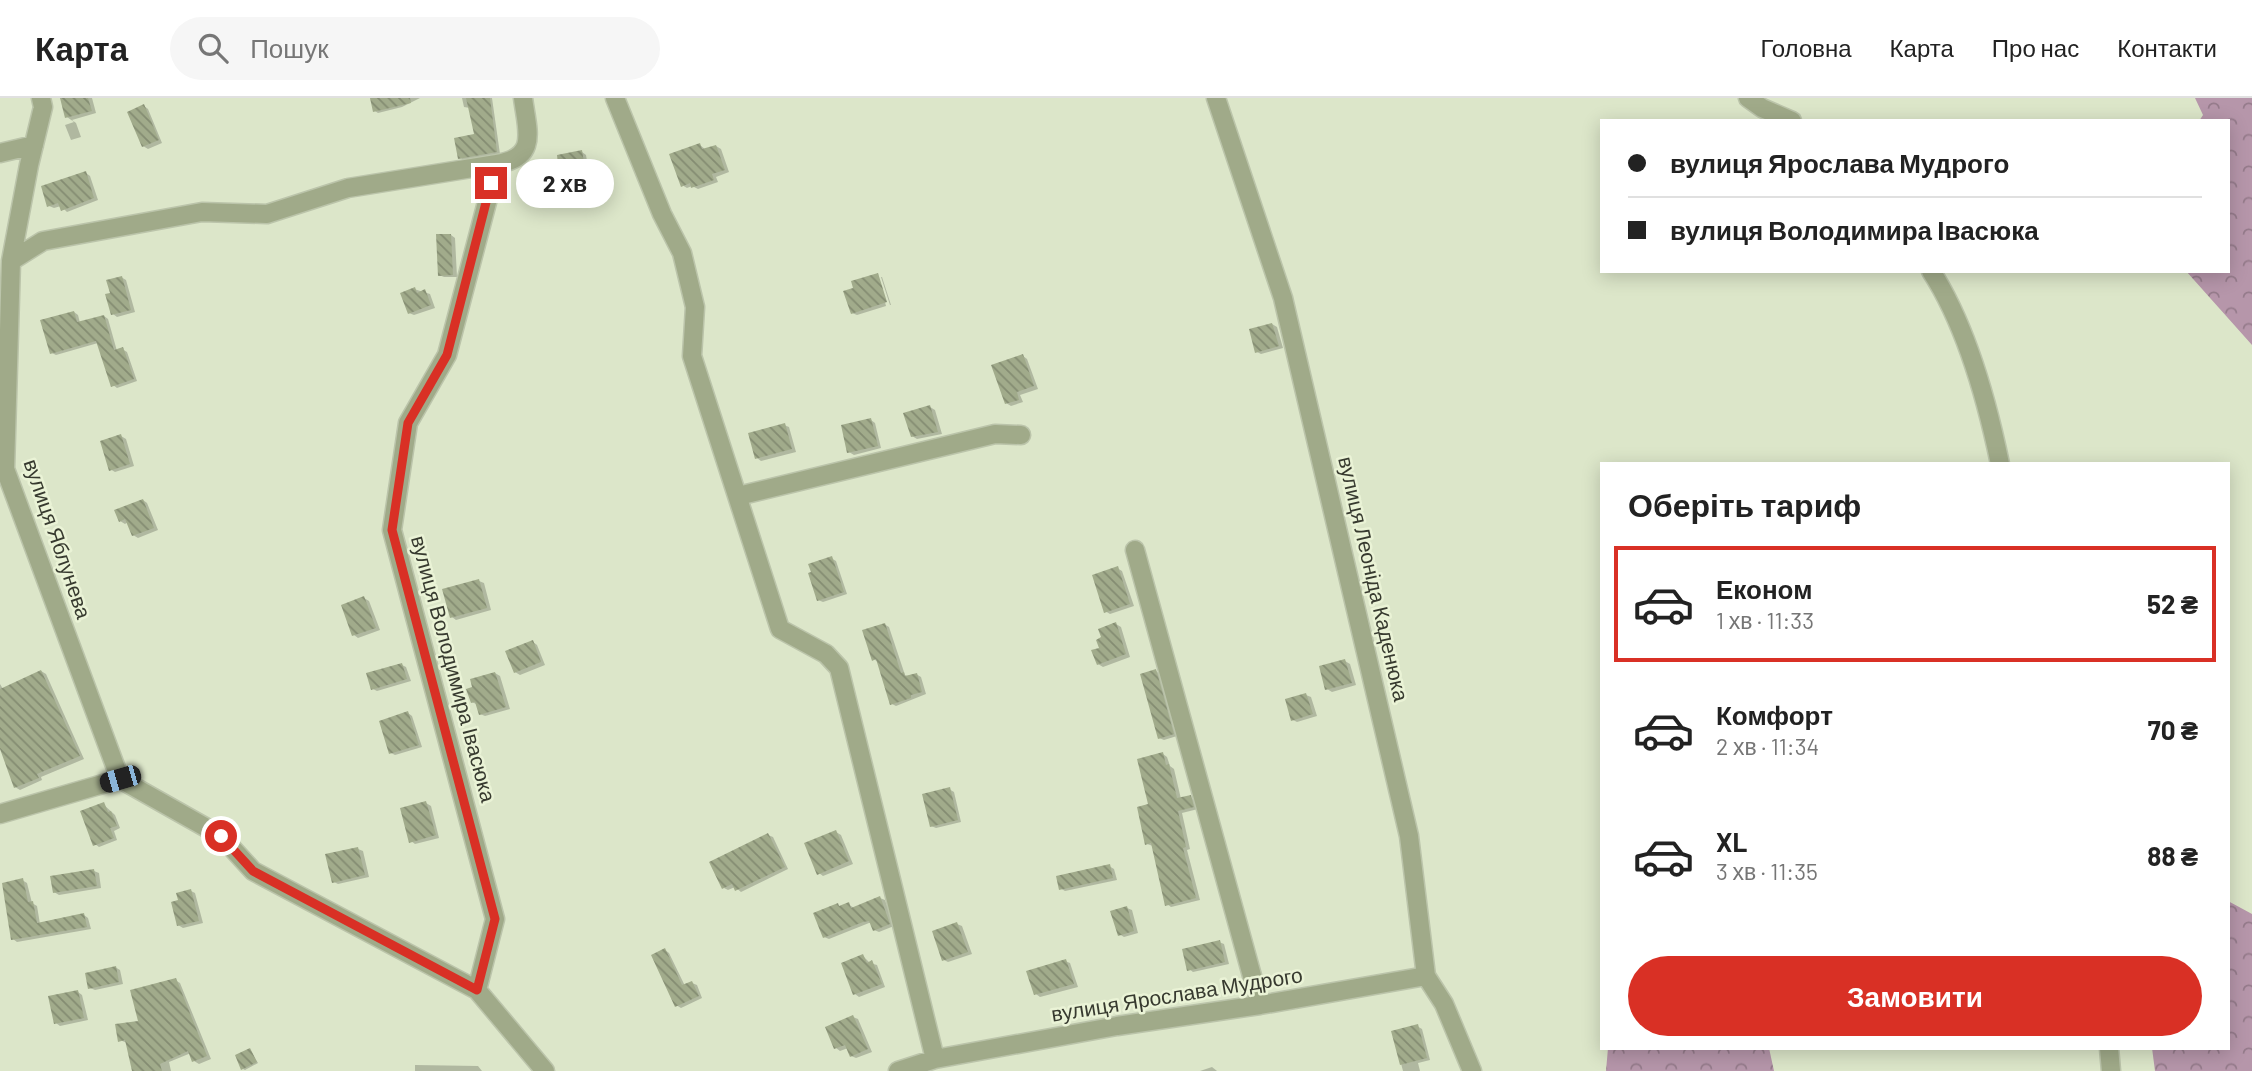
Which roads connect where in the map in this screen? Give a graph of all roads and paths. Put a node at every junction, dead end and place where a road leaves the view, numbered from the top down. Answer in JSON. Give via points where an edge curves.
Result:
{"nodes":[{"id":1,"x":41,"y":98,"type":"edge"},
{"id":2,"x":523,"y":98,"type":"edge"},
{"id":3,"x":615,"y":98,"type":"edge"},
{"id":4,"x":1216,"y":98,"type":"edge"},
{"id":5,"x":1748,"y":98,"type":"edge"},
{"id":6,"x":1787,"y":119,"type":"edge"},
{"id":7,"x":34,"y":145,"type":"junction"},
{"id":8,"x":0,"y":153,"type":"edge"},
{"id":9,"x":497,"y":163,"type":"junction"},
{"id":10,"x":11,"y":261,"type":"junction"},
{"id":11,"x":1932,"y":273,"type":"edge"},
{"id":12,"x":1021,"y":435,"type":"dead end"},
{"id":13,"x":3,"y":457,"type":"edge"},
{"id":14,"x":2000,"y":462,"type":"edge"},
{"id":15,"x":738,"y":496,"type":"junction"},
{"id":16,"x":1135,"y":550,"type":"dead end"},
{"id":17,"x":120,"y":779,"type":"junction"},
{"id":18,"x":0,"y":814,"type":"edge"},
{"id":19,"x":1426,"y":976,"type":"junction"},
{"id":20,"x":477,"y":990,"type":"junction"},
{"id":21,"x":1260,"y":1005,"type":"junction"},
{"id":22,"x":2109,"y":1050,"type":"edge"},
{"id":23,"x":935,"y":1059,"type":"junction"},
{"id":24,"x":545,"y":1071,"type":"edge"},
{"id":25,"x":898,"y":1071,"type":"edge"},
{"id":26,"x":1472,"y":1071,"type":"edge"},
{"id":27,"x":2111,"y":1071,"type":"edge"}],
"edges":[{"from":1,"to":7,"type":"street","name":"вулиця Яблунева"},
{"from":2,"to":9,"type":"street","via":[[528,142],[512,161]]},
{"from":3,"to":15,"type":"street","via":[[682,253],[695,307],[692,356]]},
{"from":4,"to":19,"type":"street","name":"вулиця Леоніда Каденюка","via":[[1283,298],[1409,836]]},
{"from":5,"to":6,"type":"street"},
{"from":7,"to":8,"type":"street"},
{"from":7,"to":10,"type":"street","name":"вулиця Яблунева"},
{"from":9,"to":10,"type":"street","via":[[348,188],[267,214],[202,212],[43,242]]},
{"from":9,"to":20,"type":"street","name":"вулиця Володимира Івасюка","via":[[447,355],[408,423],[392,530],[495,919]]},
{"from":10,"to":13,"type":"street","name":"вулиця Яблунева"},
{"from":11,"to":14,"type":"street","via":[[1964,340]]},
{"from":12,"to":15,"type":"street","via":[[995,434]]},
{"from":13,"to":17,"type":"street","name":"вулиця Яблунева"},
{"from":15,"to":23,"type":"street","via":[[780,629],[825,654],[839,668]]},
{"from":16,"to":21,"type":"street"},
{"from":17,"to":18,"type":"street"},
{"from":17,"to":20,"type":"street","via":[[221,836],[253,871]]},
{"from":19,"to":21,"type":"street","name":"вулиця Ярослава Мудрого"},
{"from":19,"to":26,"type":"street","name":"вулиця Леоніда Каденюка","via":[[1444,1004]]},
{"from":20,"to":24,"type":"street"},
{"from":21,"to":23,"type":"street","name":"вулиця Ярослава Мудрого"},
{"from":22,"to":27,"type":"street"},
{"from":23,"to":25,"type":"street","name":"вулиця Ярослава Мудрого"}]}
